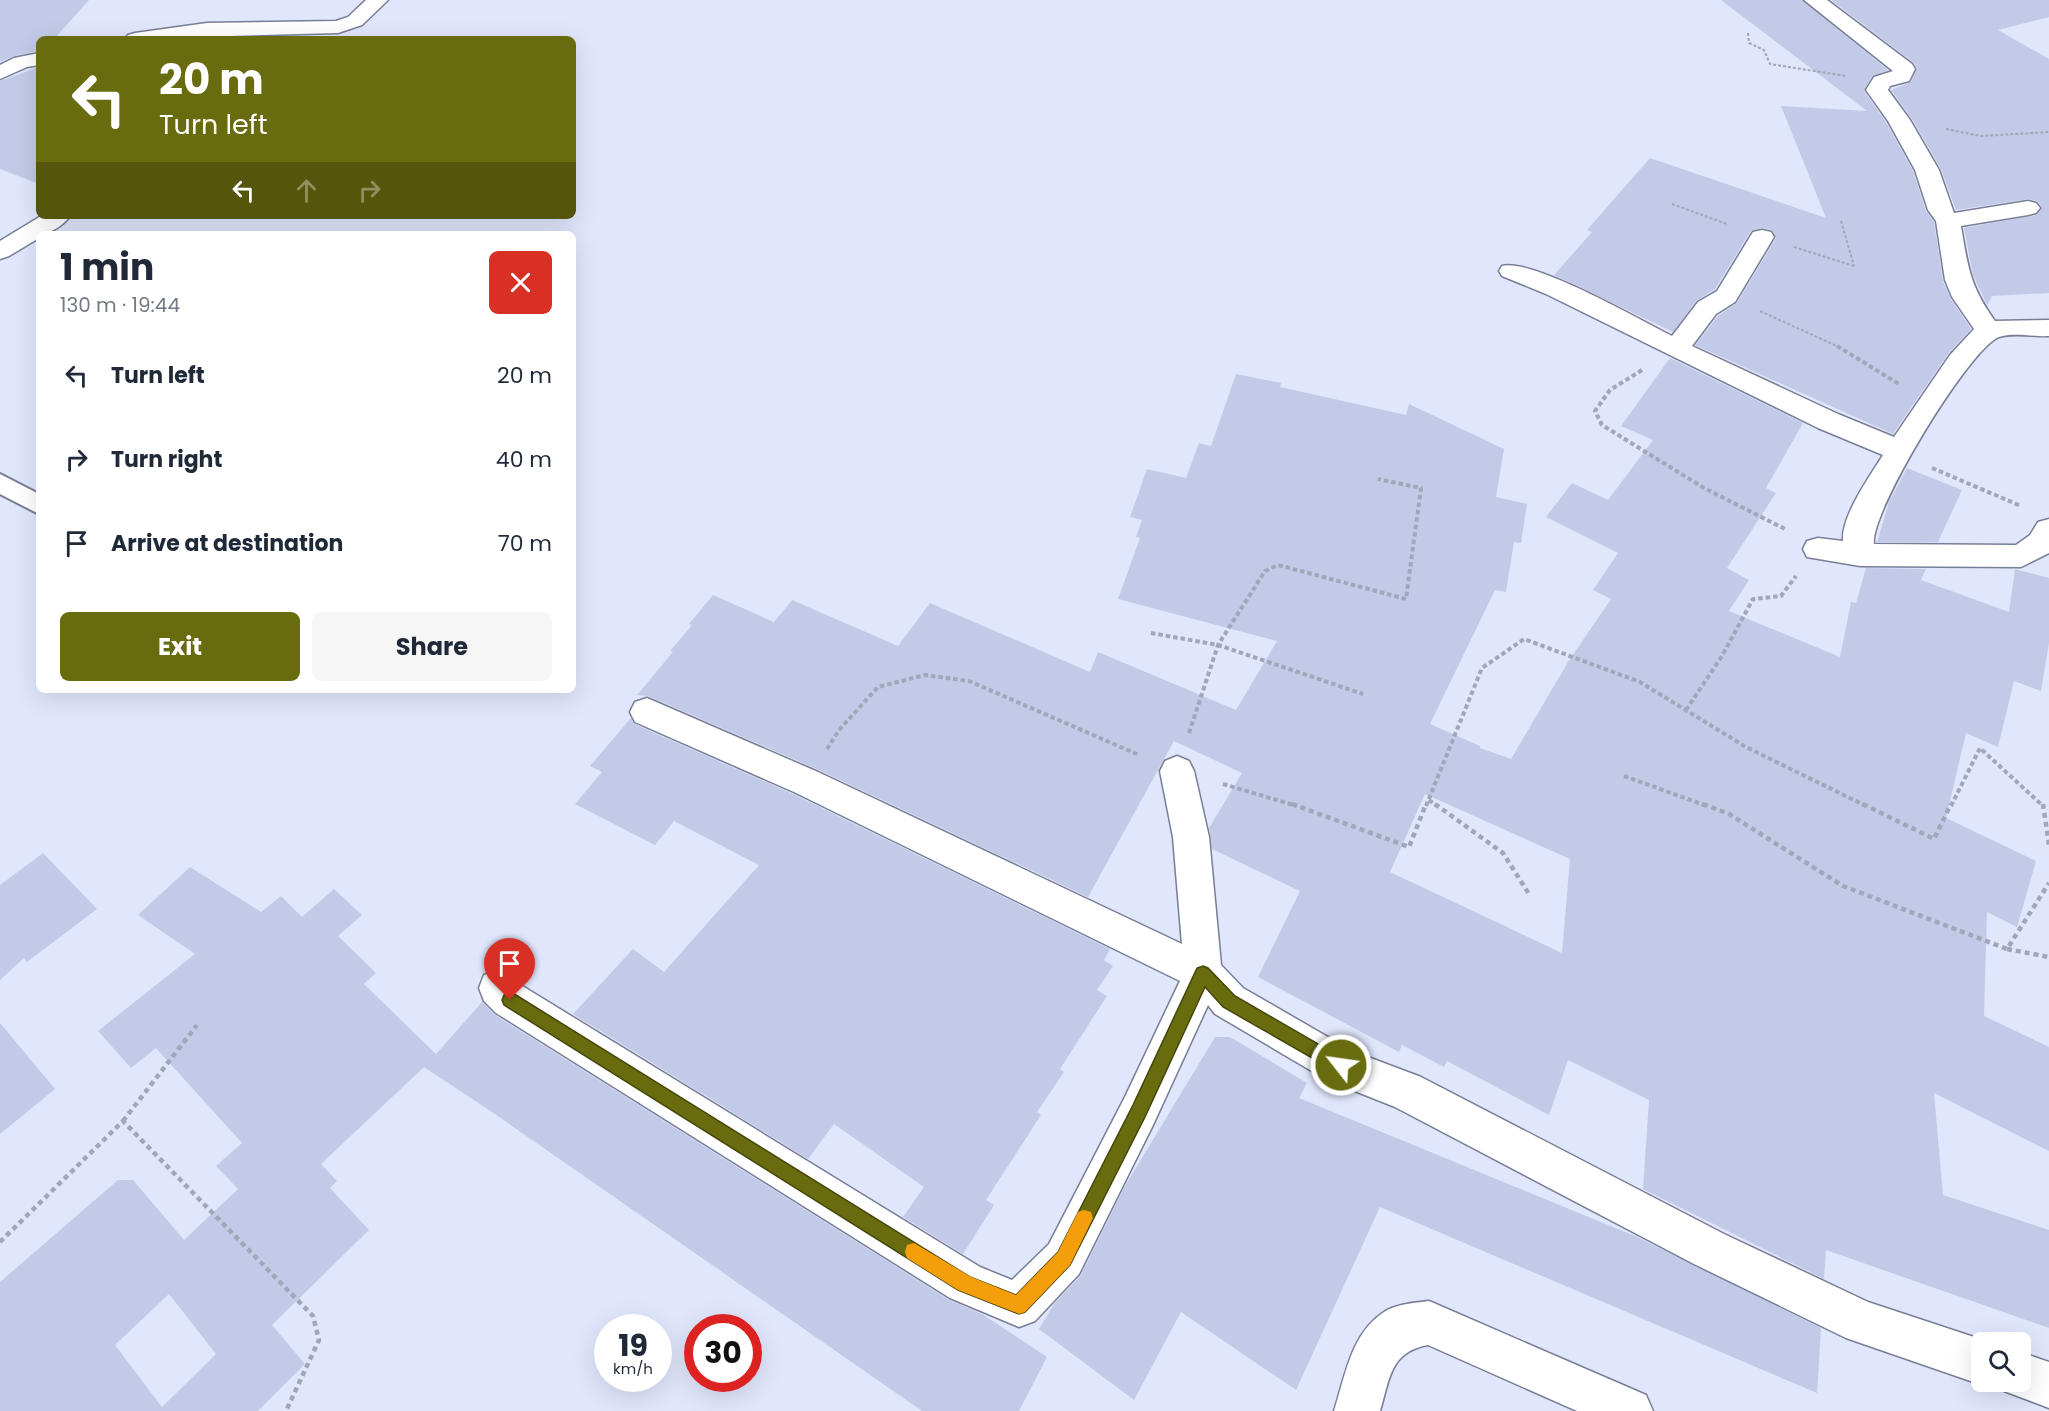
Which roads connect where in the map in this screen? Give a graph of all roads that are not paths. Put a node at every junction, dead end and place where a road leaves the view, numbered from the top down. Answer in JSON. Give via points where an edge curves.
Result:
{"nodes":[{"id":1,"x":378,"y":0,"type":"edge"},
{"id":2,"x":1814,"y":0,"type":"edge"},
{"id":3,"x":157,"y":36,"type":"edge"},
{"id":4,"x":0,"y":59,"type":"edge"},
{"id":5,"x":33,"y":62,"type":"edge"},
{"id":6,"x":0,"y":73,"type":"edge"},
{"id":7,"x":2028,"y":208,"type":"dead end"},
{"id":8,"x":53,"y":219,"type":"edge"},
{"id":9,"x":1948,"y":221,"type":"junction"},
{"id":10,"x":0,"y":223,"type":"edge"},
{"id":11,"x":23,"y":237,"type":"junction"},
{"id":12,"x":1762,"y":237,"type":"road end"},
{"id":13,"x":0,"y":250,"type":"edge"},
{"id":14,"x":1511,"y":271,"type":"dead end"},
{"id":15,"x":2049,"y":328,"type":"edge"},
{"id":16,"x":1989,"y":331,"type":"junction"},
{"id":17,"x":1676,"y":349,"type":"junction"},
{"id":18,"x":1901,"y":451,"type":"junction"},
{"id":19,"x":0,"y":483,"type":"edge"},
{"id":20,"x":36,"y":503,"type":"edge"},
{"id":21,"x":2039,"y":520,"type":"edge"},
{"id":22,"x":1818,"y":549,"type":"road end"},
{"id":23,"x":1860,"y":555,"type":"junction"},
{"id":24,"x":647,"y":712,"type":"dead end"},
{"id":25,"x":1177,"y":771,"type":"road end"},
{"id":26,"x":1203,"y":973,"type":"junction"},
{"id":27,"x":498,"y":988,"type":"dead end"},
{"id":28,"x":1971,"y":1358,"type":"edge"},
{"id":29,"x":2031,"y":1379,"type":"edge"},
{"id":30,"x":2049,"y":1385,"type":"edge"},
{"id":31,"x":1357,"y":1411,"type":"edge"},
{"id":32,"x":1630,"y":1411,"type":"edge"}],
"edges":[{"from":1,"to":3,"type":"street","via":[[356,21],[338,27],[207,29]]},
{"from":2,"to":9,"type":"street","via":[[1904,69],[1901,76],[1882,82],[1877,90],[1927,170],[1940,210]]},
{"from":4,"to":5,"type":"street"},
{"from":5,"to":6,"type":"street"},
{"from":7,"to":9,"type":"street"},
{"from":8,"to":11,"type":"street"},
{"from":9,"to":16,"type":"street","via":[[1958,279],[1965,297]]},
{"from":10,"to":11,"type":"street"},
{"from":11,"to":13,"type":"street"},
{"from":12,"to":17,"type":"street","via":[[1726,296],[1707,308]]},
{"from":14,"to":17,"type":"street","via":[[1555,288]]},
{"from":15,"to":16,"type":"street"},
{"from":16,"to":18,"type":"street","via":[[1975,340],[1948,374]]},
{"from":17,"to":18,"type":"street"},
{"from":18,"to":23,"type":"street","via":[[1870,502],[1858,532]]},
{"from":19,"to":20,"type":"lane"},
{"from":21,"to":23,"type":"street","via":[[2041,543],[2021,556]]},
{"from":22,"to":23,"type":"street"},
{"from":24,"to":26,"type":"street","via":[[806,782]]},
{"from":25,"to":26,"type":"street","via":[[1191,837]]},
{"from":26,"to":27,"type":"street","via":[[1064,1259],[1019,1305],[964,1283],[540,1019]]},
{"from":26,"to":28,"type":"street","via":[[1229,1001],[1341,1065],[1407,1091],[1709,1249],[1862,1322]]},
{"from":29,"to":30,"type":"street"},
{"from":31,"to":32,"type":"street","via":[[1376,1351],[1399,1328],[1430,1323]]}]}
